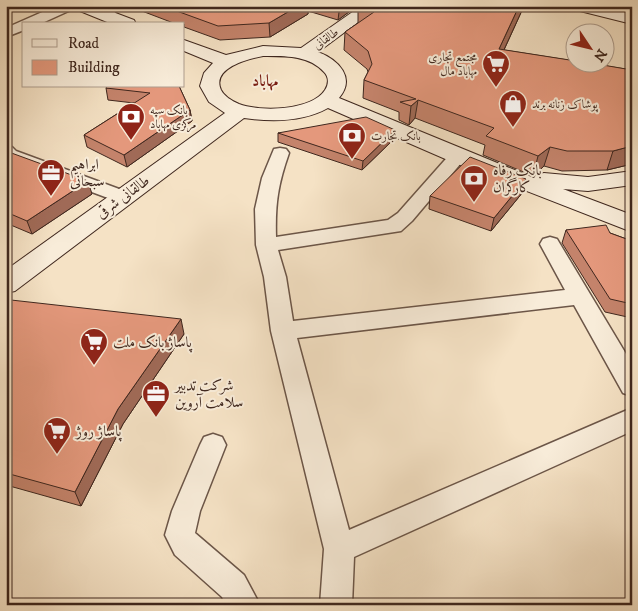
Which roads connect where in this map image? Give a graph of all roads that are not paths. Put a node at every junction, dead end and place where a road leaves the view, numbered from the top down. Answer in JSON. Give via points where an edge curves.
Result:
{"nodes":[{"id":1,"x":68,"y":6,"type":"edge"},
{"id":2,"x":81,"y":6,"type":"edge"},
{"id":3,"x":118,"y":6,"type":"edge"},
{"id":4,"x":372,"y":6,"type":"edge"},
{"id":5,"x":578,"y":6,"type":"edge"},
{"id":6,"x":103,"y":14,"type":"junction"},
{"id":7,"x":632,"y":19,"type":"edge"},
{"id":8,"x":32,"y":22,"type":"edge"},
{"id":9,"x":123,"y":22,"type":"edge"},
{"id":10,"x":22,"y":26,"type":"edge"},
{"id":11,"x":6,"y":33,"type":"edge"},
{"id":12,"x":185,"y":45,"type":"edge"},
{"id":13,"x":304,"y":54,"type":"junction"},
{"id":14,"x":227,"y":62,"type":"junction"},
{"id":15,"x":326,"y":100,"type":"junction"},
{"id":16,"x":240,"y":111,"type":"junction"},
{"id":17,"x":280,"y":152,"type":"dead end"},
{"id":18,"x":8,"y":155,"type":"edge"},
{"id":19,"x":458,"y":156,"type":"junction"},
{"id":20,"x":492,"y":168,"type":"junction"},
{"id":21,"x":632,"y":178,"type":"edge"},
{"id":22,"x":123,"y":197,"type":"junction"},
{"id":23,"x":632,"y":224,"type":"edge"},
{"id":24,"x":550,"y":244,"type":"dead end"},
{"id":25,"x":266,"y":245,"type":"junction"},
{"id":26,"x":6,"y":284,"type":"edge"},
{"id":27,"x":579,"y":296,"type":"junction"},
{"id":28,"x":283,"y":331,"type":"junction"},
{"id":29,"x":632,"y":386,"type":"edge"},
{"id":30,"x":632,"y":419,"type":"edge"},
{"id":31,"x":213,"y":445,"type":"dead end"},
{"id":32,"x":338,"y":549,"type":"junction"},
{"id":33,"x":244,"y":605,"type":"edge"},
{"id":34,"x":336,"y":605,"type":"edge"}],
"edges":[{"from":1,"to":8,"type":"street"},
{"from":2,"to":6,"type":"street"},
{"from":3,"to":6,"type":"street"},
{"from":4,"to":13,"type":"street","name":"طالقانی"},
{"from":5,"to":7,"type":"street"},
{"from":6,"to":9,"type":"street"},
{"from":10,"to":11,"type":"street"},
{"from":12,"to":14,"type":"street"},
{"from":13,"to":14,"type":"street","via":[[264,51]]},
{"from":13,"to":15,"type":"street","via":[[319,59],[336,74],[338,84]]},
{"from":14,"to":16,"type":"street","via":[[216,69],[210,78],[209,88],[214,97]]},
{"from":15,"to":16,"type":"street","via":[[306,110],[285,114],[261,115]]},
{"from":15,"to":19,"type":"street"},
{"from":16,"to":22,"type":"street","name":"طالقانی شرقی"},
{"from":17,"to":25,"type":"street","via":[[265,209]]},
{"from":18,"to":22,"type":"street"},
{"from":19,"to":20,"type":"street"},
{"from":19,"to":25,"type":"street","via":[[406,217],[394,226]]},
{"from":20,"to":21,"type":"street","via":[[537,179],[588,184]]},
{"from":20,"to":23,"type":"street"},
{"from":22,"to":26,"type":"street","name":"طالقانی شرقی"},
{"from":24,"to":27,"type":"street"},
{"from":25,"to":28,"type":"street","via":[[275,277]]},
{"from":27,"to":28,"type":"street"},
{"from":27,"to":29,"type":"street"},
{"from":28,"to":32,"type":"street"},
{"from":30,"to":32,"type":"street"},
{"from":31,"to":33,"type":"street","via":[[182,522],[180,535],[186,545],[234,586]]},
{"from":32,"to":34,"type":"street"}]}
